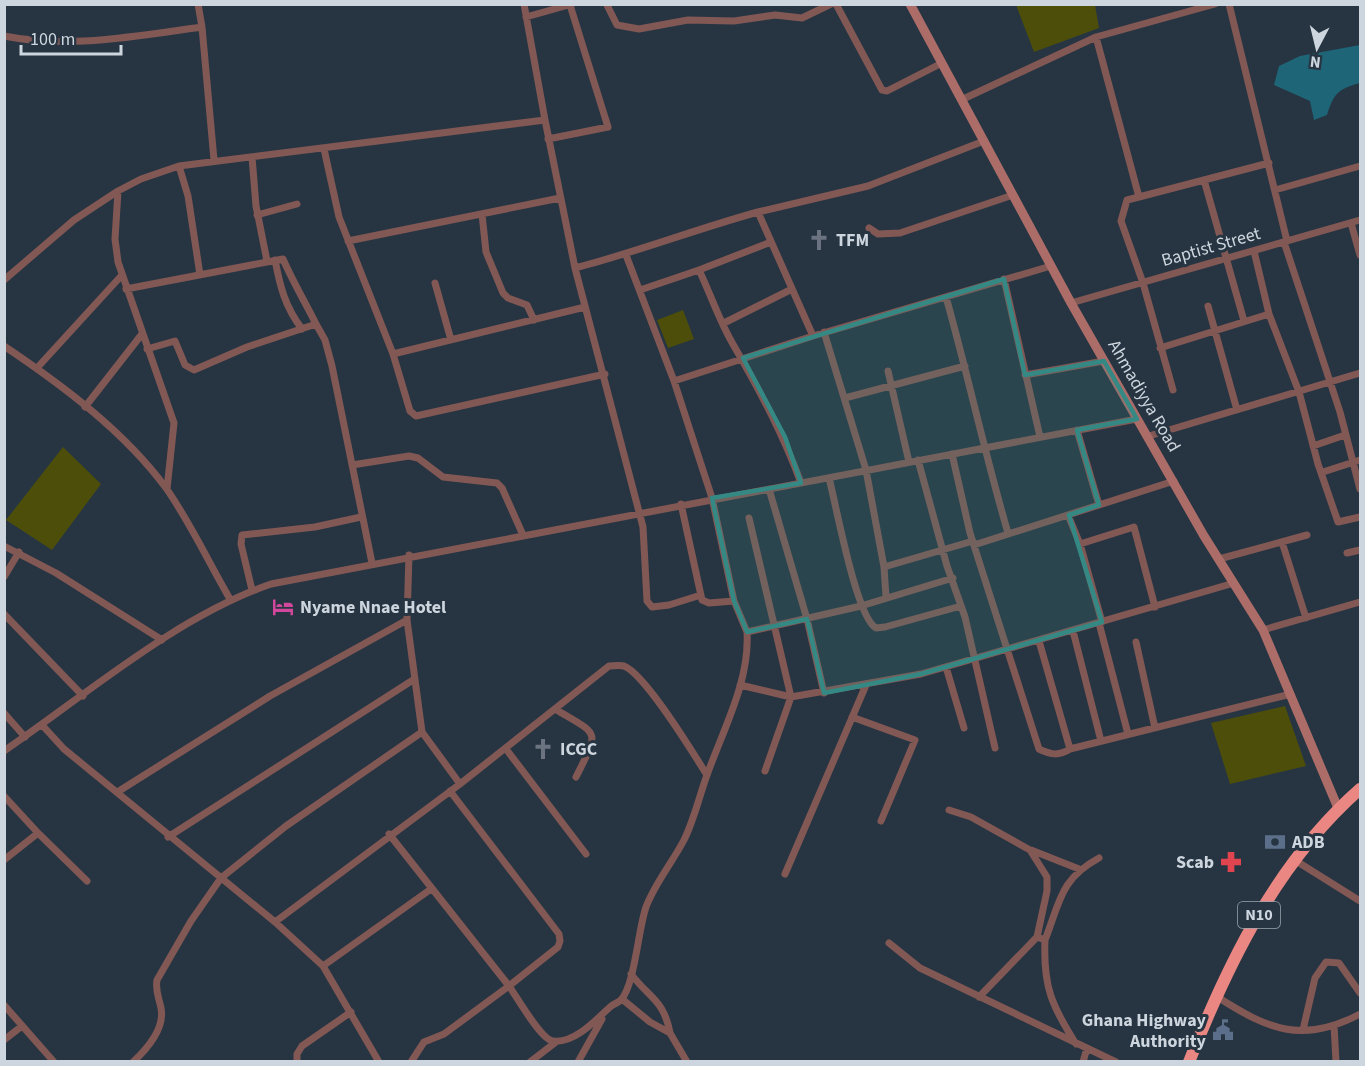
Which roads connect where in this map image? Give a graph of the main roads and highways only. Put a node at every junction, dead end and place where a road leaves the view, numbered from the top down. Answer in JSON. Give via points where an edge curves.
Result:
{"nodes":[{"id":1,"x":1360,"y":789,"type":"edge"},
{"id":2,"x":1189,"y":1062,"type":"edge"}],
"edges":[{"from":1,"to":2,"type":"highway","number":"N10","via":[[1293,859],[1271,892],[1216,996]]}]}
